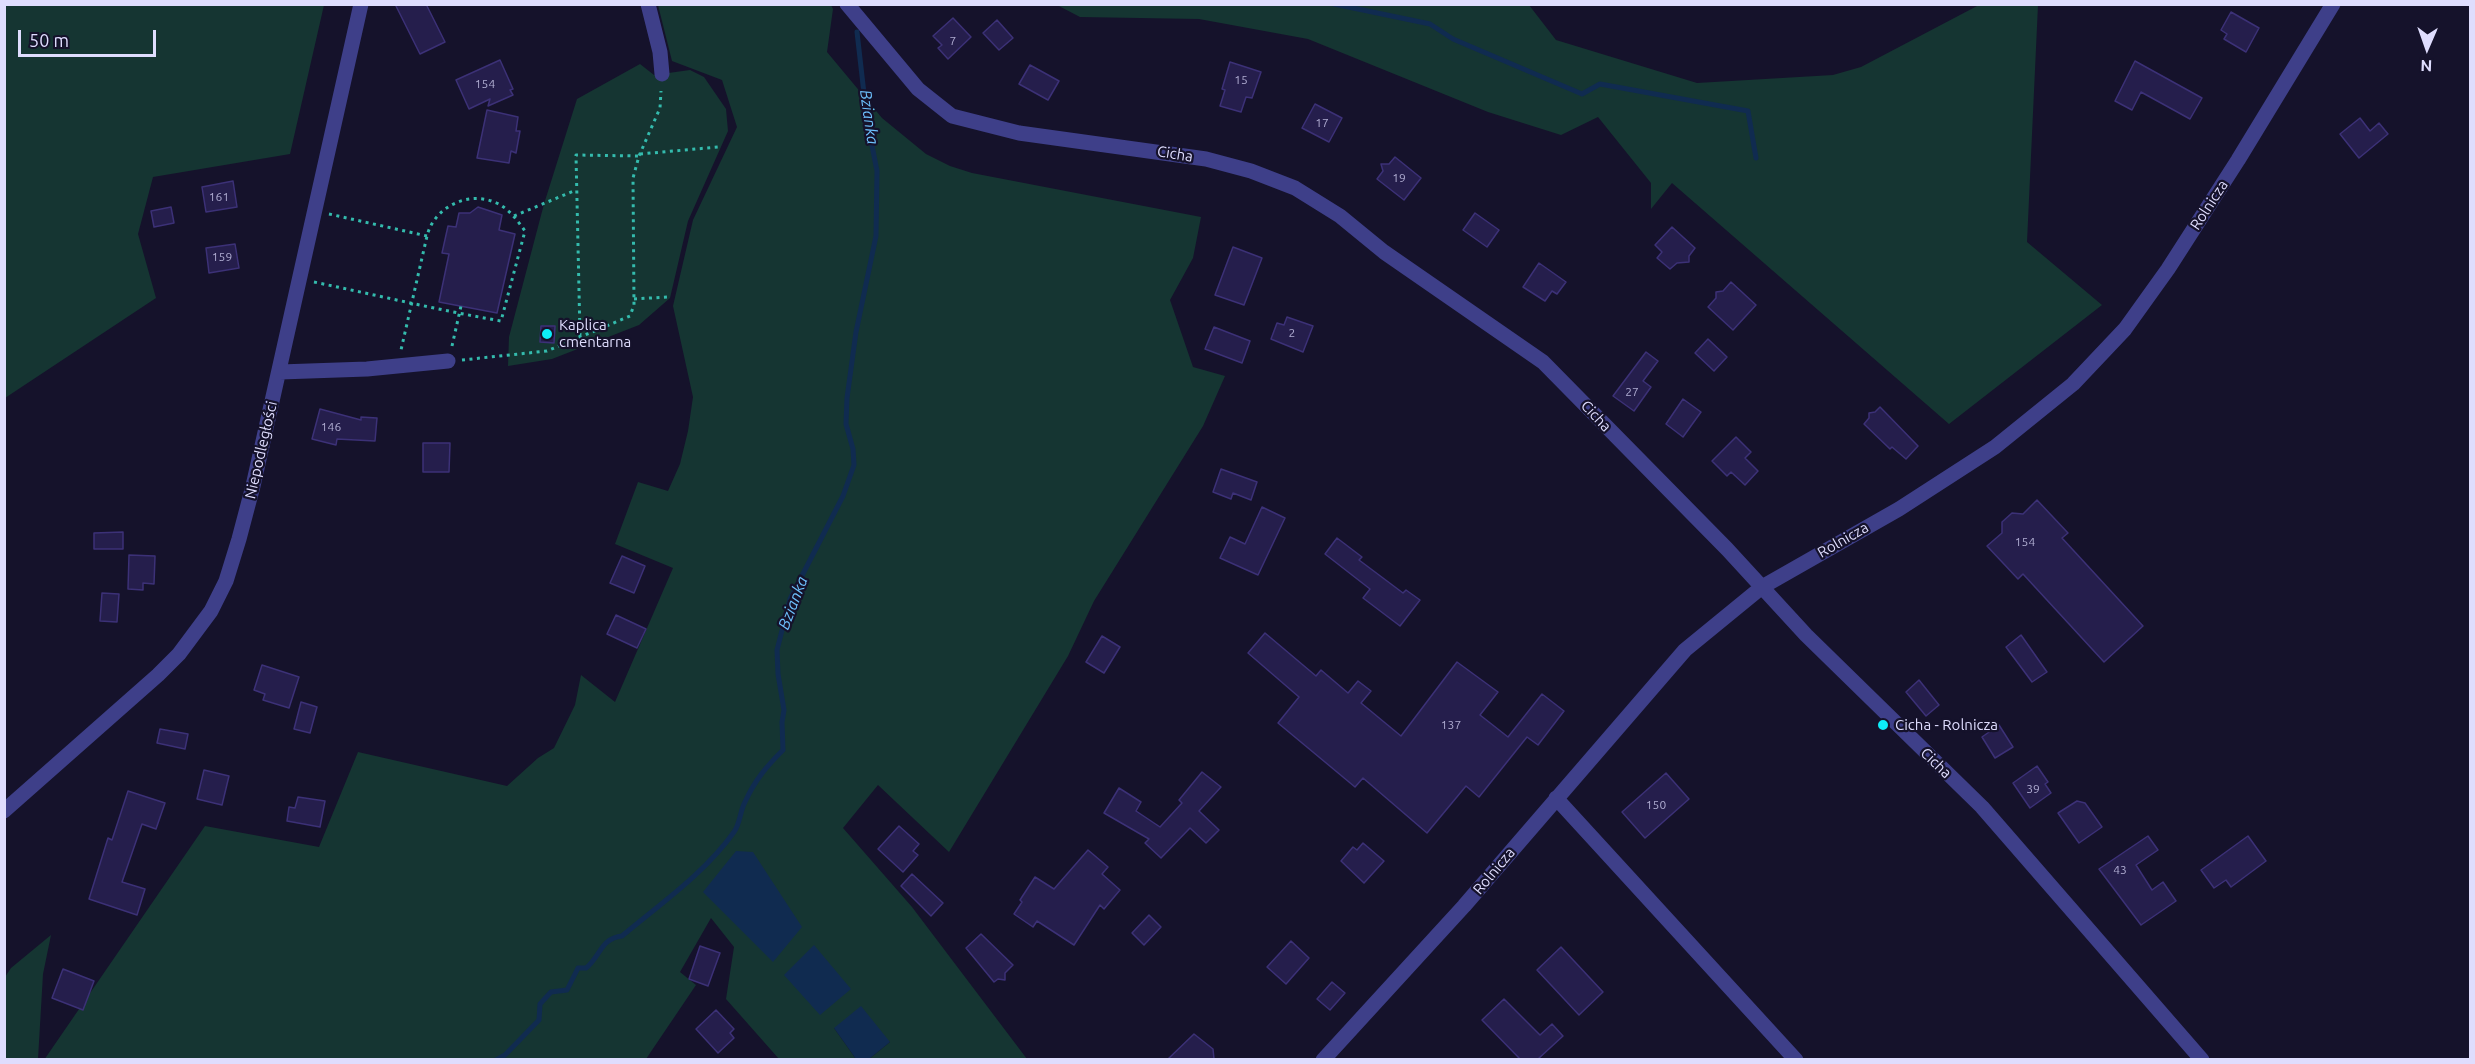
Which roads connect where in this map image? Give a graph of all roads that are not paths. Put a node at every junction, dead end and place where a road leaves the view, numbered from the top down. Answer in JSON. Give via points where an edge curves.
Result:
{"nodes":[{"id":1,"x":361,"y":4,"type":"edge"},
{"id":2,"x":648,"y":4,"type":"edge"},
{"id":3,"x":847,"y":4,"type":"edge"},
{"id":4,"x":2333,"y":4,"type":"edge"},
{"id":5,"x":662,"y":74,"type":"road end"},
{"id":6,"x":448,"y":361,"type":"road end"},
{"id":7,"x":279,"y":372,"type":"junction"},
{"id":8,"x":1762,"y":586,"type":"junction"},
{"id":9,"x":1557,"y":798,"type":"junction"},
{"id":10,"x":4,"y":810,"type":"edge"},
{"id":11,"x":1323,"y":1059,"type":"edge"},
{"id":12,"x":1796,"y":1059,"type":"edge"},
{"id":13,"x":2202,"y":1059,"type":"edge"}],
"edges":[{"from":1,"to":7,"type":"street","name":"Niepodległości"},
{"from":2,"to":5,"type":"street"},
{"from":3,"to":8,"type":"street","name":"Cicha","via":[[918,88],[952,116],[1019,133],[1206,159],[1296,188],[1331,210],[1384,252],[1543,362]]},
{"from":4,"to":8,"type":"street","name":"Rolnicza","via":[[2168,269],[2125,329],[2073,384],[1995,447],[1899,509]]},
{"from":6,"to":7,"type":"street"},
{"from":7,"to":10,"type":"street","name":"Niepodległości","via":[[239,539],[226,581],[211,610],[185,647],[158,675]]},
{"from":8,"to":9,"type":"street","name":"Rolnicza","via":[[1684,650]]},
{"from":8,"to":13,"type":"street","name":"Cicha","via":[[1806,635],[1982,807]]},
{"from":9,"to":11,"type":"street","name":"Rolnicza"},
{"from":9,"to":12,"type":"street"}]}
